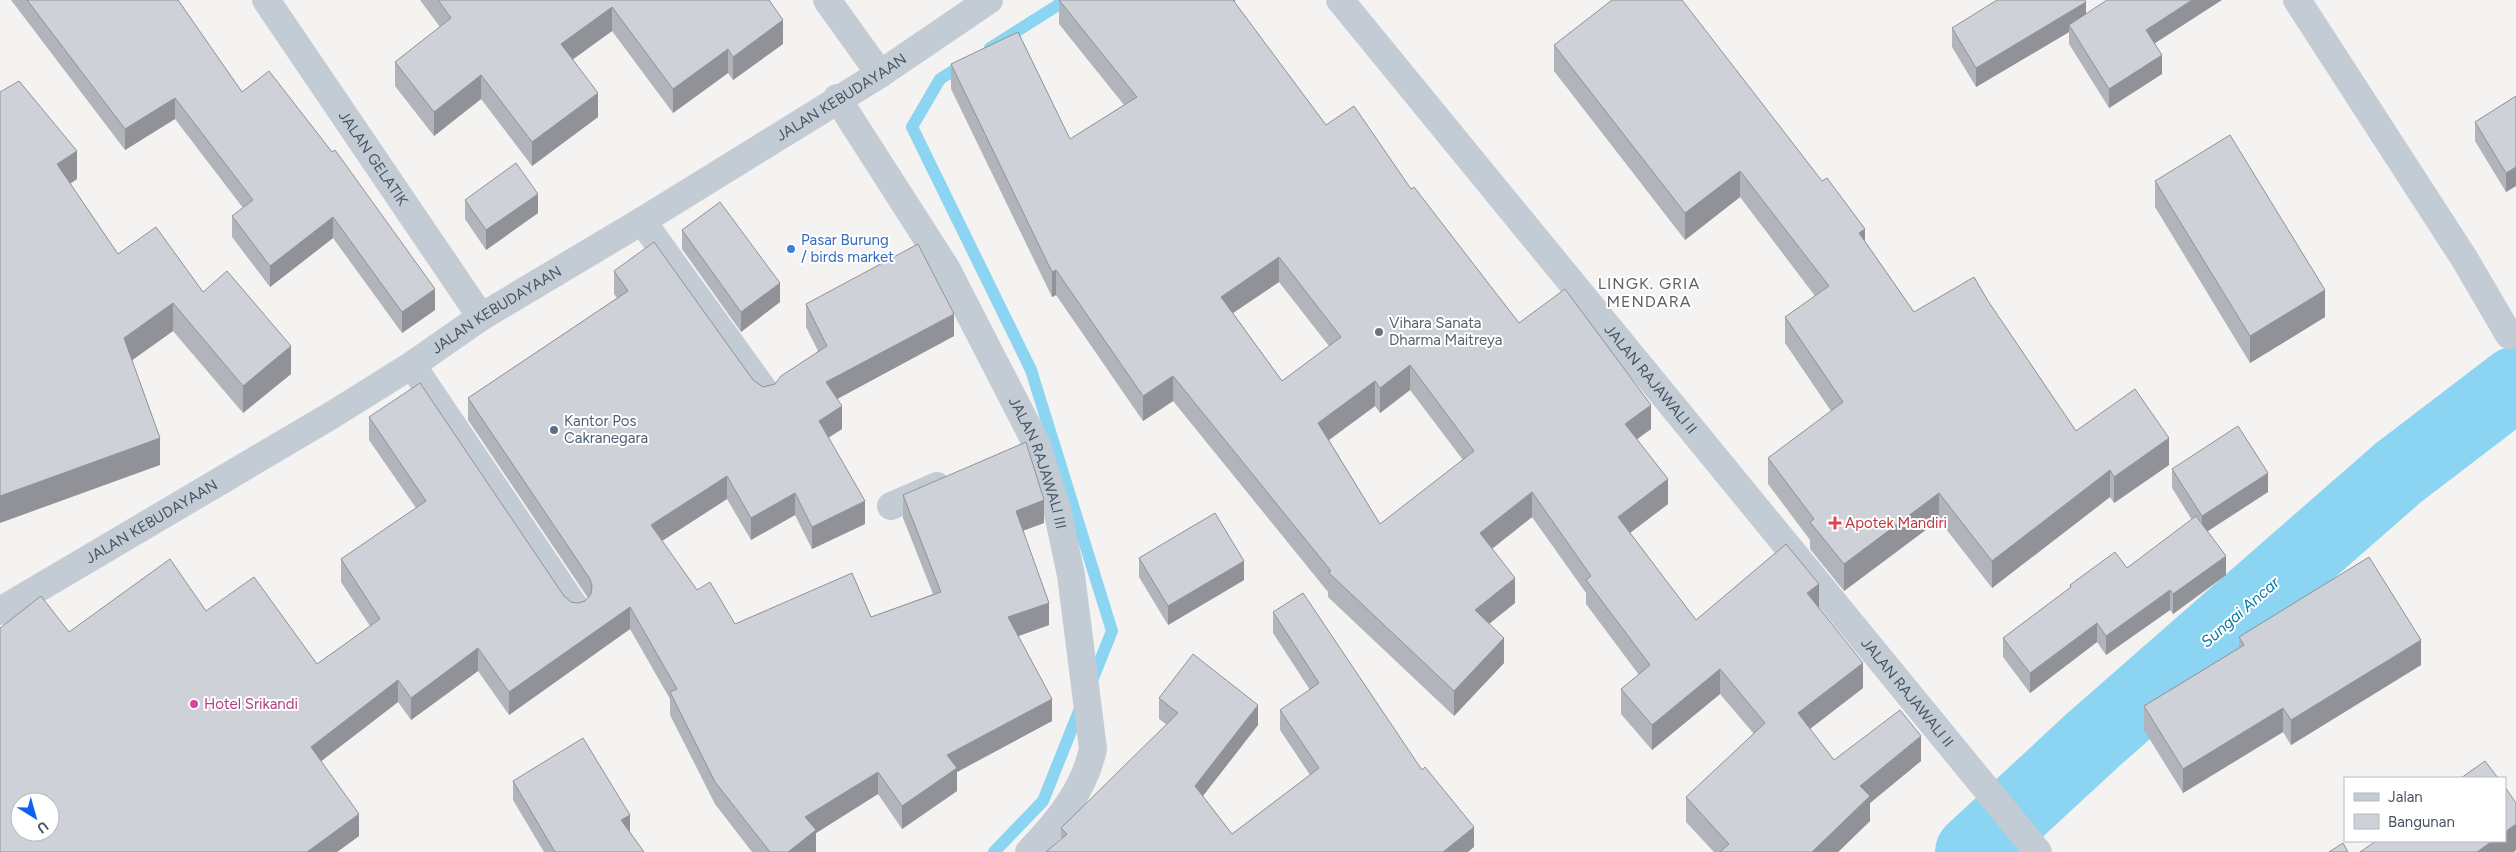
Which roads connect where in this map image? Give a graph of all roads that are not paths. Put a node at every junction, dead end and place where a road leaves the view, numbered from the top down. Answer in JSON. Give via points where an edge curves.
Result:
{"nodes":[{"id":1,"x":266,"y":0,"type":"edge"},
{"id":2,"x":827,"y":0,"type":"edge"},
{"id":3,"x":989,"y":0,"type":"edge"},
{"id":4,"x":1340,"y":0,"type":"edge"},
{"id":5,"x":2296,"y":0,"type":"edge"},
{"id":6,"x":880,"y":74,"type":"junction"},
{"id":7,"x":837,"y":98,"type":"junction"},
{"id":8,"x":642,"y":221,"type":"junction"},
{"id":9,"x":480,"y":317,"type":"junction"},
{"id":10,"x":2509,"y":335,"type":"dead end"},
{"id":11,"x":412,"y":365,"type":"junction"},
{"id":12,"x":766,"y":392,"type":"edge"},
{"id":13,"x":1036,"y":443,"type":"junction"},
{"id":14,"x":1009,"y":455,"type":"edge"},
{"id":15,"x":964,"y":475,"type":"edge"},
{"id":16,"x":891,"y":506,"type":"dead end"},
{"id":17,"x":576,"y":610,"type":"edge"},
{"id":18,"x":0,"y":611,"type":"edge"},
{"id":19,"x":1029,"y":852,"type":"edge"},
{"id":20,"x":2038,"y":852,"type":"edge"}],
"edges":[{"from":1,"to":9,"type":"street","name":"JALAN GELATIK"},
{"from":2,"to":6,"type":"street"},
{"from":3,"to":6,"type":"street","name":"JALAN KEBUDAYAAN"},
{"from":4,"to":20,"type":"street","name":"JALAN RAJAWALI II"},
{"from":5,"to":10,"type":"street","via":[[2464,258]]},
{"from":6,"to":7,"type":"street","name":"JALAN KEBUDAYAAN"},
{"from":7,"to":8,"type":"street","name":"JALAN KEBUDAYAAN"},
{"from":7,"to":13,"type":"street","name":"JALAN RAJAWALI III","via":[[946,268]]},
{"from":8,"to":9,"type":"street","name":"JALAN KEBUDAYAAN"},
{"from":8,"to":12,"type":"street"},
{"from":9,"to":11,"type":"street","name":"JALAN KEBUDAYAAN"},
{"from":11,"to":17,"type":"street"},
{"from":11,"to":18,"type":"street","name":"JALAN KEBUDAYAAN"},
{"from":13,"to":14,"type":"street"},
{"from":13,"to":19,"type":"street","name":"JALAN RAJAWALI III","via":[[1056,509],[1071,576],[1092,749],[1088,770],[1077,794]]},
{"from":15,"to":16,"type":"street"}]}
